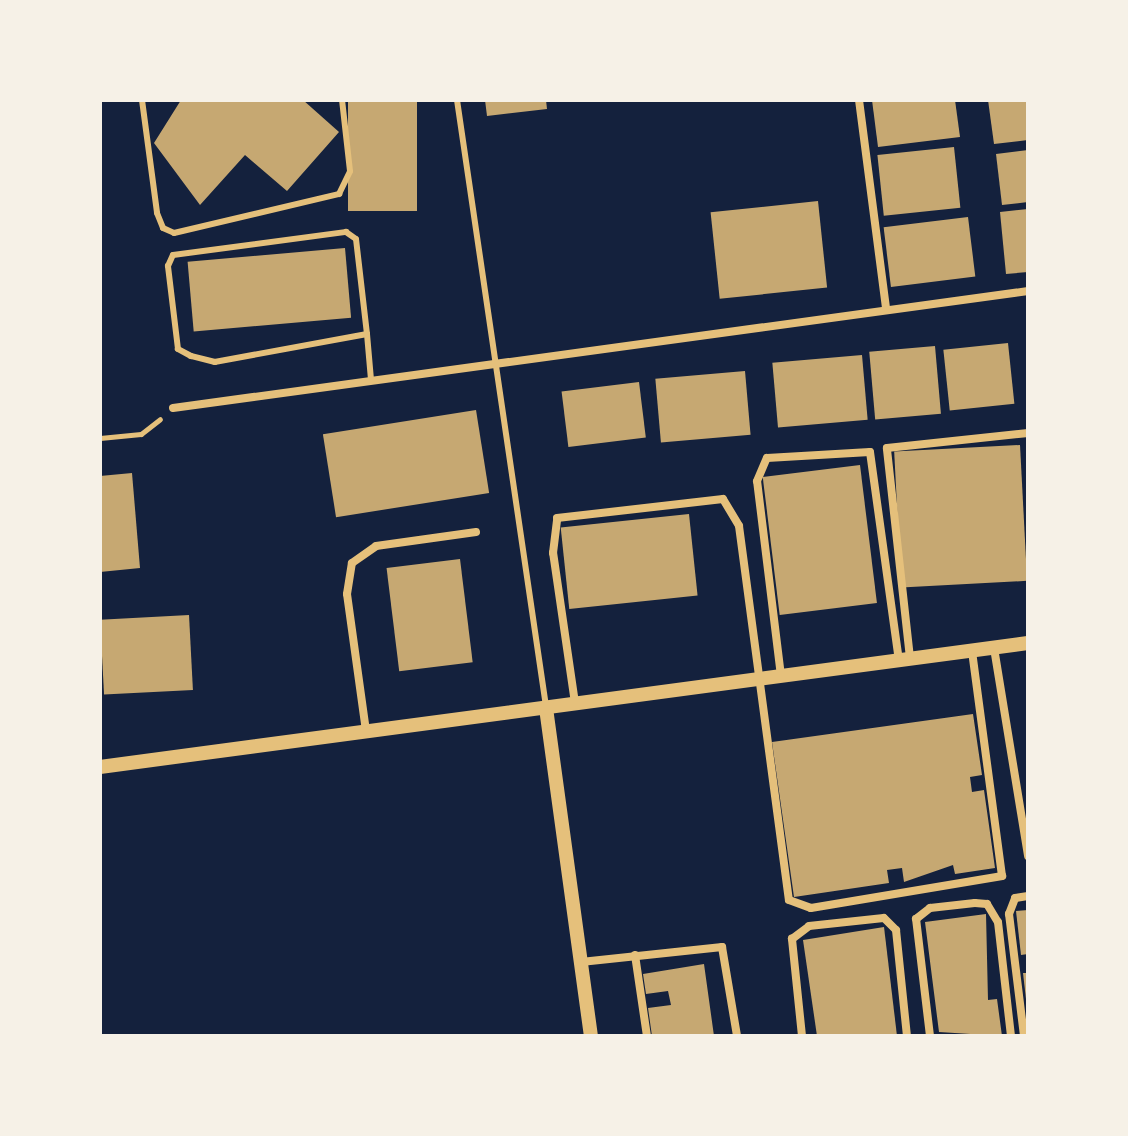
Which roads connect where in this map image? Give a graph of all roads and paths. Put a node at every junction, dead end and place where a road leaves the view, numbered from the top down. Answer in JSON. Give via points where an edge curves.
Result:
{"nodes":[{"id":1,"x":142,"y":100,"type":"edge"},
{"id":2,"x":342,"y":100,"type":"edge"},
{"id":3,"x":457,"y":100,"type":"edge"},
{"id":4,"x":859,"y":100,"type":"edge"},
{"id":5,"x":1028,"y":291,"type":"edge"},
{"id":6,"x":886,"y":309,"type":"junction"},
{"id":7,"x":367,"y":334,"type":"junction"},
{"id":8,"x":492,"y":364,"type":"junction"},
{"id":9,"x":371,"y":380,"type":"junction"},
{"id":10,"x":173,"y":408,"type":"joint"},
{"id":11,"x":1028,"y":433,"type":"edge"},
{"id":12,"x":100,"y":438,"type":"edge"},
{"id":13,"x":476,"y":532,"type":"dead end"},
{"id":14,"x":1028,"y":643,"type":"edge"},
{"id":15,"x":994,"y":648,"type":"junction"},
{"id":16,"x":972,"y":651,"type":"junction"},
{"id":17,"x":904,"y":659,"type":"junction"},
{"id":18,"x":781,"y":676,"type":"junction"},
{"id":19,"x":757,"y":679,"type":"junction"},
{"id":20,"x":575,"y":703,"type":"junction"},
{"id":21,"x":546,"y":708,"type":"junction"},
{"id":22,"x":366,"y":731,"type":"junction"},
{"id":23,"x":100,"y":767,"type":"edge"},
{"id":24,"x":1028,"y":856,"type":"edge"},
{"id":25,"x":1028,"y":896,"type":"edge"},
{"id":26,"x":635,"y":955,"type":"junction"},
{"id":27,"x":581,"y":962,"type":"junction"},
{"id":28,"x":591,"y":1036,"type":"edge"},
{"id":29,"x":647,"y":1036,"type":"edge"},
{"id":30,"x":737,"y":1036,"type":"edge"},
{"id":31,"x":802,"y":1036,"type":"edge"},
{"id":32,"x":907,"y":1036,"type":"edge"},
{"id":33,"x":930,"y":1036,"type":"edge"},
{"id":34,"x":1011,"y":1036,"type":"edge"},
{"id":35,"x":1024,"y":1036,"type":"edge"}],
"edges":[{"from":1,"to":2,"type":"lane","via":[[157,213],[174,233],[339,194],[350,171]]},
{"from":3,"to":8,"type":"lane"},
{"from":4,"to":6,"type":"street"},
{"from":5,"to":6,"type":"street"},
{"from":6,"to":8,"type":"street"},
{"from":7,"to":7,"type":"lane","via":[[356,239],[346,232],[173,255],[168,266],[178,349],[191,356],[215,362]]},
{"from":7,"to":9,"type":"lane"},
{"from":8,"to":9,"type":"street"},
{"from":8,"to":21,"type":"lane"},
{"from":9,"to":10,"type":"street"},
{"from":10,"to":12,"type":"path","via":[[141,434]]},
{"from":11,"to":17,"type":"street","via":[[887,448]]},
{"from":13,"to":22,"type":"street","via":[[376,546],[352,563],[347,594]]},
{"from":14,"to":15,"type":"street"},
{"from":15,"to":16,"type":"street"},
{"from":15,"to":24,"type":"street"},
{"from":16,"to":17,"type":"street"},
{"from":16,"to":19,"type":"street","via":[[1002,876],[811,908],[789,900]]},
{"from":17,"to":18,"type":"street"},
{"from":17,"to":18,"type":"street","via":[[870,452],[767,458],[757,481]]},
{"from":18,"to":19,"type":"street"},
{"from":19,"to":20,"type":"street"},
{"from":19,"to":20,"type":"street","via":[[739,526],[723,499],[580,512],[552,526]]},
{"from":20,"to":21,"type":"street"},
{"from":21,"to":22,"type":"street"},
{"from":21,"to":27,"type":"street"},
{"from":22,"to":23,"type":"street"},
{"from":25,"to":35,"type":"street","via":[[1015,898],[1009,914]]},
{"from":26,"to":27,"type":"street"},
{"from":26,"to":29,"type":"street"},
{"from":26,"to":30,"type":"street","via":[[722,947]]},
{"from":27,"to":28,"type":"street"},
{"from":31,"to":32,"type":"street","via":[[792,939],[809,926],[884,918],[896,930]]},
{"from":33,"to":34,"type":"street","via":[[916,919],[930,908],[975,903],[987,904],[998,922]]}]}
